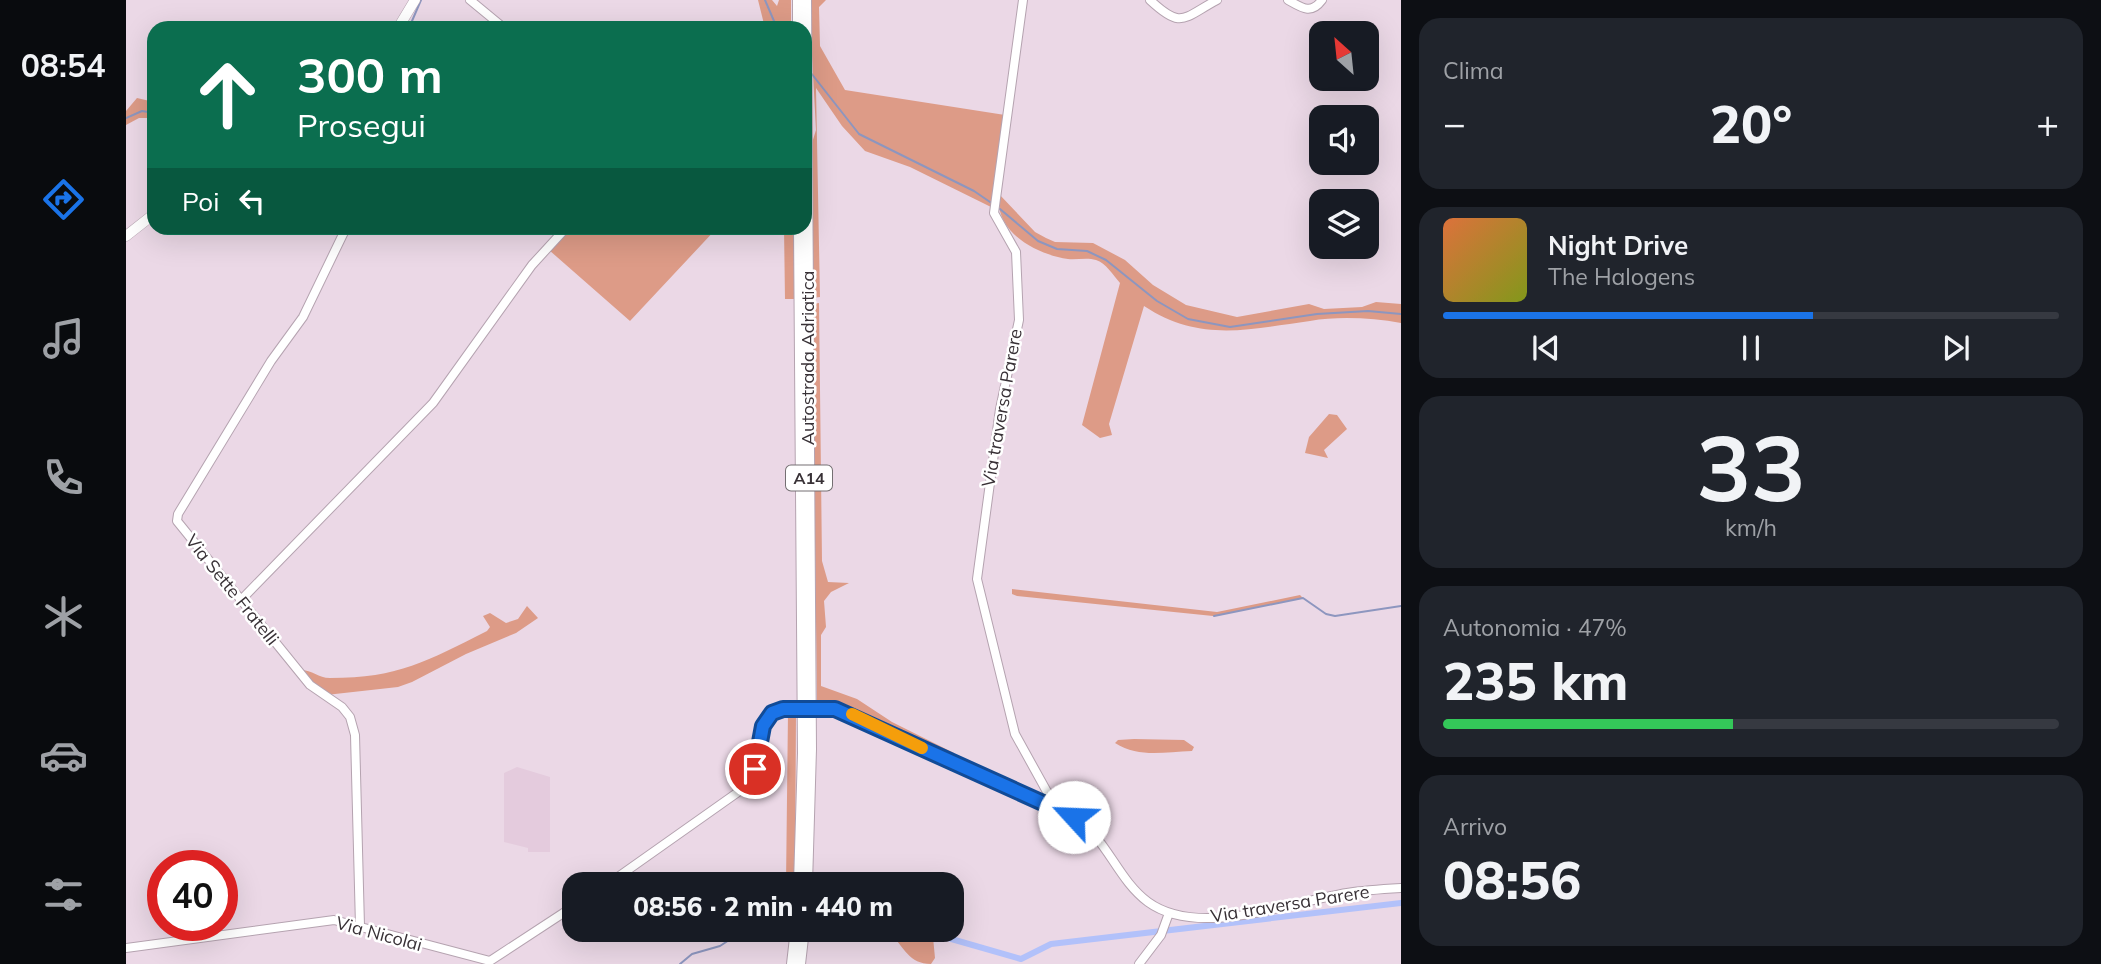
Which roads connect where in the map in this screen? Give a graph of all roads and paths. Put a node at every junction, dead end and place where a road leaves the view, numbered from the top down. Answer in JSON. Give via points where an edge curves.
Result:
{"nodes":[{"id":1,"x":415,"y":0,"type":"edge"},
{"id":2,"x":470,"y":0,"type":"edge"},
{"id":3,"x":797,"y":0,"type":"edge"},
{"id":4,"x":806,"y":0,"type":"edge"},
{"id":5,"x":1023,"y":0,"type":"edge"},
{"id":6,"x":1150,"y":0,"type":"edge"},
{"id":7,"x":1217,"y":0,"type":"edge"},
{"id":8,"x":1288,"y":0,"type":"edge"},
{"id":9,"x":1320,"y":3,"type":"edge"},
{"id":10,"x":402,"y":21,"type":"edge"},
{"id":11,"x":496,"y":21,"type":"edge"},
{"id":12,"x":798,"y":21,"type":"edge"},
{"id":13,"x":806,"y":21,"type":"edge"},
{"id":14,"x":147,"y":220,"type":"edge"},
{"id":15,"x":343,"y":235,"type":"edge"},
{"id":16,"x":560,"y":235,"type":"edge"},
{"id":17,"x":799,"y":235,"type":"edge"},
{"id":18,"x":808,"y":235,"type":"edge"},
{"id":19,"x":126,"y":236,"type":"edge"},
{"id":20,"x":240,"y":601,"type":"junction"},
{"id":21,"x":1056,"y":808,"type":"junction"},
{"id":22,"x":625,"y":872,"type":"edge"},
{"id":23,"x":799,"y":872,"type":"edge"},
{"id":24,"x":807,"y":872,"type":"edge"},
{"id":25,"x":1401,"y":888,"type":"edge"},
{"id":26,"x":562,"y":914,"type":"edge"},
{"id":27,"x":1168,"y":914,"type":"junction"},
{"id":28,"x":360,"y":926,"type":"junction"},
{"id":29,"x":795,"y":942,"type":"edge"},
{"id":30,"x":803,"y":942,"type":"edge"},
{"id":31,"x":126,"y":948,"type":"edge"},
{"id":32,"x":490,"y":962,"type":"edge"},
{"id":33,"x":792,"y":964,"type":"edge"},
{"id":34,"x":800,"y":964,"type":"edge"},
{"id":35,"x":1139,"y":964,"type":"edge"}],
"edges":[{"from":1,"to":10,"type":"main road"},
{"from":2,"to":11,"type":"street"},
{"from":3,"to":12,"type":"highway"},
{"from":4,"to":13,"type":"highway","name":"Autostrada Adriatica","number":"A14"},
{"from":5,"to":21,"type":"street","name":"Via traversa Parere","via":[[994,213],[1016,252],[1018,320],[1000,409],[976,579],[1015,734]]},
{"from":6,"to":7,"type":"street","via":[[1173,19],[1184,19]]},
{"from":8,"to":9,"type":"street","via":[[1305,10]]},
{"from":14,"to":19,"type":"main road"},
{"from":15,"to":20,"type":"street","name":"Via Sette Fratelli","via":[[303,317],[178,514],[180,526]]},
{"from":16,"to":20,"type":"street","via":[[532,265],[433,402]]},
{"from":17,"to":23,"type":"highway","name":"Autostrada Adriatica","number":"A14","via":[[803,753]]},
{"from":18,"to":24,"type":"highway","name":"Autostrada Adriatica","number":"A14","via":[[811,748]]},
{"from":20,"to":28,"type":"street","name":"Via Sette Fratelli","via":[[310,685],[349,717],[355,735]]},
{"from":21,"to":22,"type":"street","bridge":true,"via":[[851,714],[831,708],[783,709],[765,722],[755,769],[741,789]]},
{"from":21,"to":27,"type":"street","via":[[1092,831],[1137,892]]},
{"from":25,"to":27,"type":"street","name":"Via traversa Parere","via":[[1213,918]]},
{"from":26,"to":32,"type":"street","name":"Via Nicolai"},
{"from":27,"to":35,"type":"street","via":[[1163,931]]},
{"from":28,"to":31,"type":"street","name":"Via Nicolai","via":[[322,920]]},
{"from":28,"to":32,"type":"street","name":"Via Nicolai"},
{"from":29,"to":33,"type":"highway"},
{"from":30,"to":34,"type":"highway"}]}
